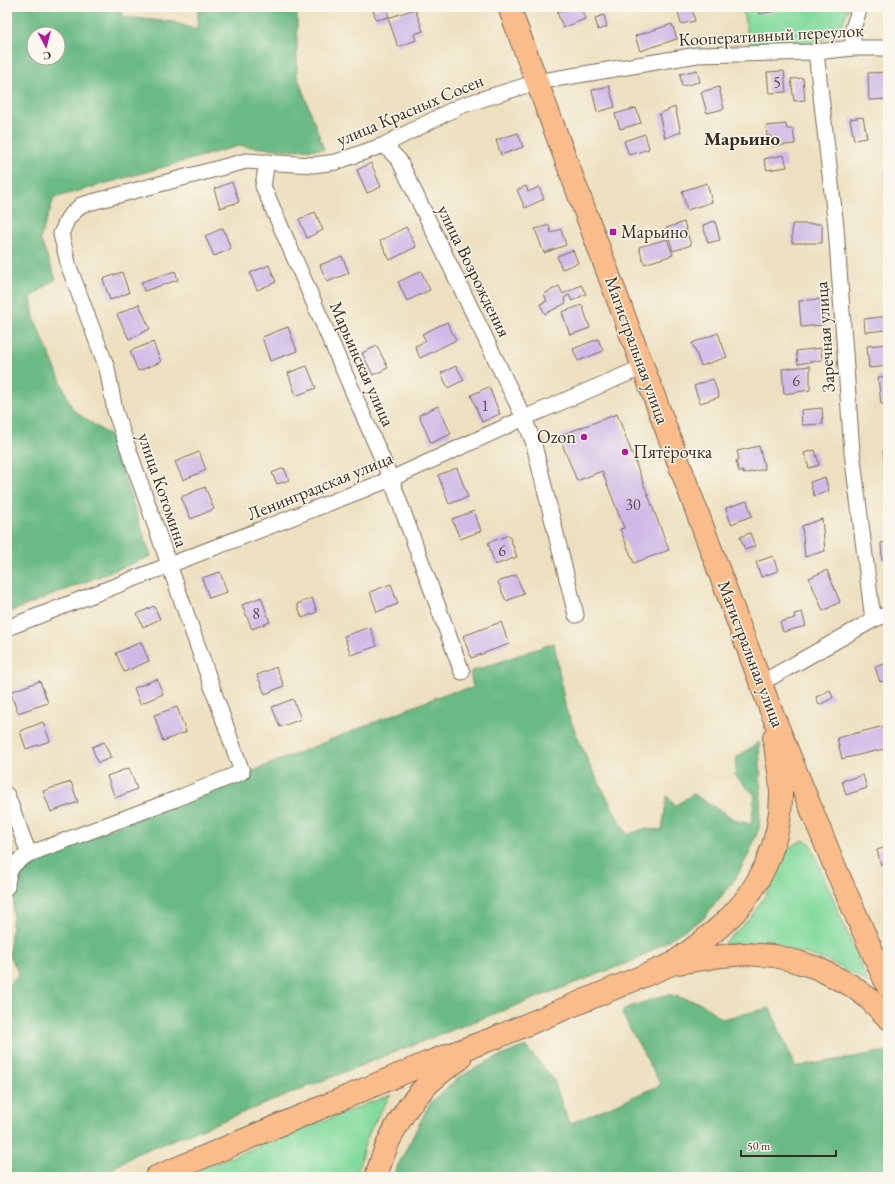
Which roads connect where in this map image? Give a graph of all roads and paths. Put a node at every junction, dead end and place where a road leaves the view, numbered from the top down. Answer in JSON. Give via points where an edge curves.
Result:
{"nodes":[{"id":1,"x":509,"y":7,"type":"edge"},
{"id":2,"x":860,"y":7,"type":"edge"},
{"id":3,"x":853,"y":48,"type":"junction"},
{"id":4,"x":888,"y":48,"type":"edge"},
{"id":5,"x":816,"y":52,"type":"junction"},
{"id":6,"x":537,"y":82,"type":"junction"},
{"id":7,"x":384,"y":145,"type":"junction"},
{"id":8,"x":267,"y":162,"type":"junction"},
{"id":9,"x":68,"y":218,"type":"joint"},
{"id":10,"x":643,"y":367,"type":"junction"},
{"id":11,"x":524,"y":418,"type":"junction"},
{"id":12,"x":391,"y":479,"type":"junction"},
{"id":13,"x":169,"y":566,"type":"junction"},
{"id":14,"x":888,"y":614,"type":"edge"},
{"id":15,"x":576,"y":616,"type":"dead end"},
{"id":16,"x":873,"y":620,"type":"junction"},
{"id":17,"x":7,"y":628,"type":"edge"},
{"id":18,"x":462,"y":672,"type":"dead end"},
{"id":19,"x":761,"y":683,"type":"junction"},
{"id":20,"x":770,"y":708,"type":"junction"},
{"id":21,"x":7,"y":795,"type":"edge"},
{"id":22,"x":28,"y":854,"type":"junction"},
{"id":23,"x":7,"y":887,"type":"edge"},
{"id":24,"x":672,"y":964,"type":"junction"},
{"id":25,"x":888,"y":987,"type":"edge"},
{"id":26,"x":888,"y":1018,"type":"edge"},
{"id":27,"x":497,"y":1037,"type":"junction"},
{"id":28,"x":156,"y":1177,"type":"edge"},
{"id":29,"x":376,"y":1177,"type":"edge"}],
"edges":[{"from":1,"to":6,"type":"main road","name":"Магистральная улица"},
{"from":2,"to":3,"type":"street","via":[[853,28]]},
{"from":3,"to":4,"type":"street","name":"Кооперативный переулок"},
{"from":3,"to":5,"type":"street","name":"Кооперативный переулок"},
{"from":5,"to":6,"type":"street","name":"Кооперативный переулок","via":[[697,55]]},
{"from":5,"to":16,"type":"street","name":"Заречная улица","via":[[836,226],[852,452]]},
{"from":6,"to":7,"type":"street","name":"улица Красных Сосен","via":[[460,106]]},
{"from":6,"to":10,"type":"main road","name":"Магистральная улица"},
{"from":7,"to":8,"type":"street","name":"улица Красных Сосен","via":[[336,162],[313,165]]},
{"from":7,"to":11,"type":"street","name":"улица Возрождения","via":[[399,160]]},
{"from":8,"to":9,"type":"street","name":"улица Красных Сосен","via":[[246,161],[81,205]]},
{"from":8,"to":12,"type":"street","name":"Марьинская улица","via":[[263,186]]},
{"from":9,"to":13,"type":"street","name":"улица Котомина","via":[[61,234],[69,267],[107,368],[115,412]]},
{"from":10,"to":11,"type":"street","name":"Ленинградская улица"},
{"from":10,"to":19,"type":"main road","name":"Магистральная улица"},
{"from":11,"to":12,"type":"street","name":"Ленинградская улица"},
{"from":11,"to":15,"type":"street","name":"улица Возрождения","via":[[533,442]]},
{"from":12,"to":13,"type":"street","name":"Ленинградская улица"},
{"from":12,"to":18,"type":"street","name":"Марьинская улица"},
{"from":13,"to":17,"type":"street","name":"Ленинградская улица"},
{"from":13,"to":22,"type":"street","name":"улица Котомина","via":[[242,772]]},
{"from":14,"to":16,"type":"street"},
{"from":16,"to":19,"type":"street"},
{"from":19,"to":20,"type":"main road","name":"Магистральная улица"},
{"from":20,"to":24,"type":"main road","via":[[781,793],[780,816],[772,850],[762,872],[738,908],[726,921]]},
{"from":20,"to":25,"type":"main road","name":"Магистральная улица"},
{"from":21,"to":22,"type":"street"},
{"from":22,"to":23,"type":"street","via":[[15,862],[8,876]]},
{"from":24,"to":26,"type":"main road","via":[[744,954],[775,956],[817,968],[852,986]]},
{"from":24,"to":27,"type":"main road"},
{"from":27,"to":28,"type":"main road","via":[[427,1063]]},
{"from":27,"to":29,"type":"main road","via":[[458,1060],[422,1090],[389,1138]]}]}
